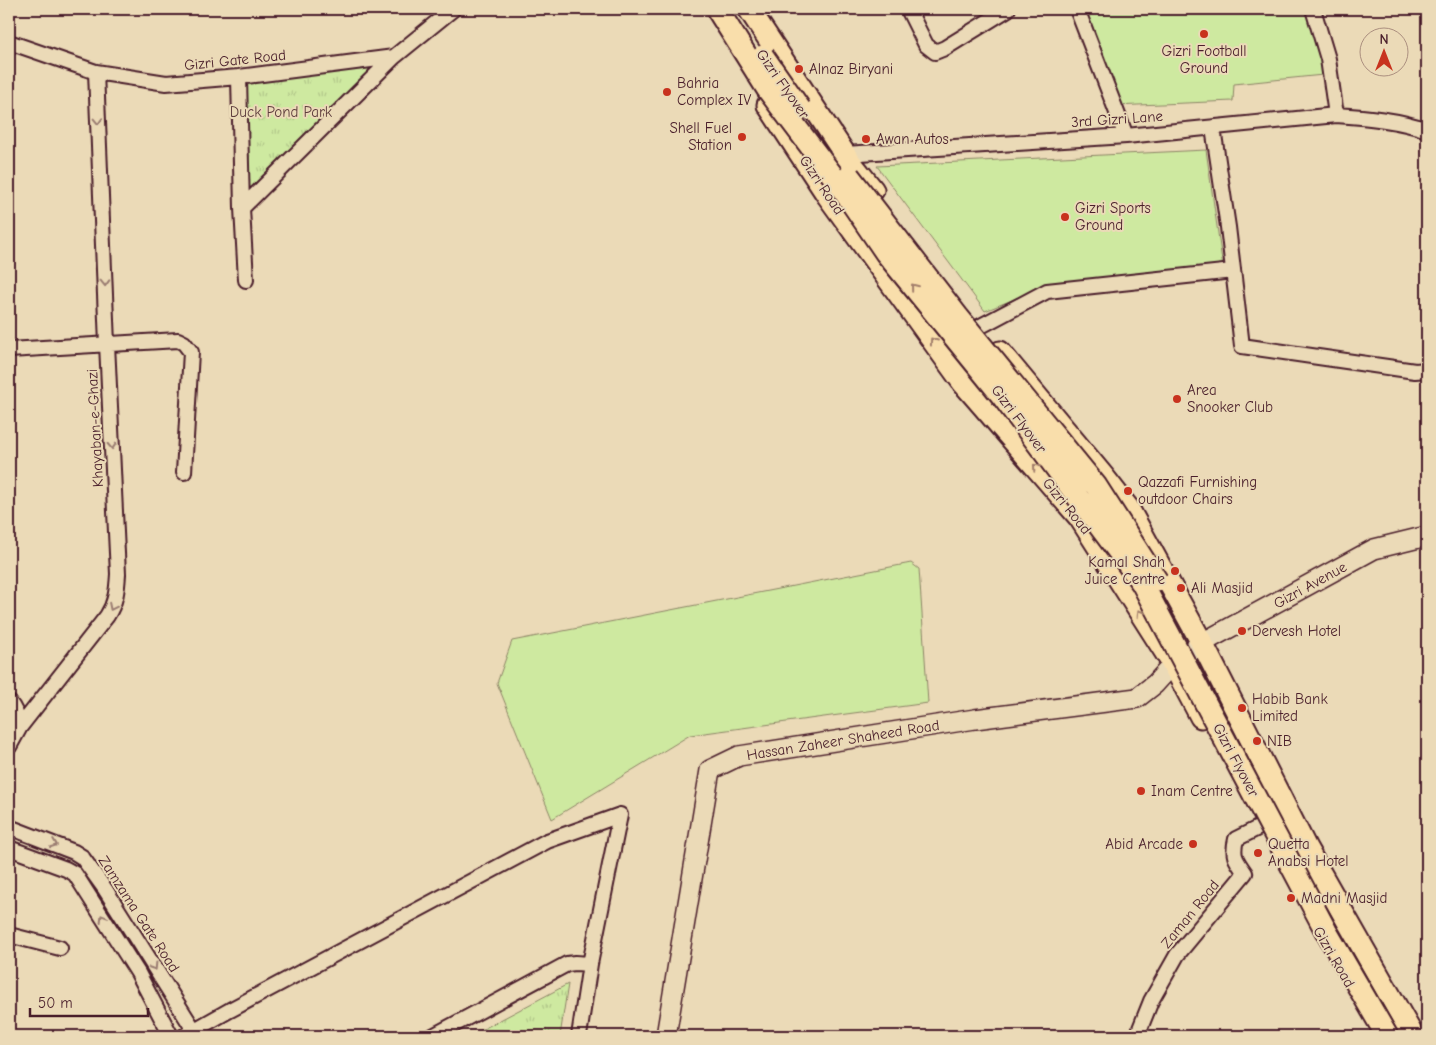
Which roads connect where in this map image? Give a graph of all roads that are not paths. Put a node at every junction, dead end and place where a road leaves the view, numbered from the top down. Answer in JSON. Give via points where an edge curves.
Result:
{"nodes":[{"id":1,"x":453,"y":9,"type":"edge"},
{"id":2,"x":706,"y":9,"type":"edge"},
{"id":3,"x":717,"y":9,"type":"edge"},
{"id":4,"x":734,"y":9,"type":"edge"},
{"id":5,"x":749,"y":9,"type":"edge"},
{"id":6,"x":908,"y":9,"type":"edge"},
{"id":7,"x":1008,"y":9,"type":"edge"},
{"id":8,"x":1077,"y":9,"type":"edge"},
{"id":9,"x":1313,"y":9,"type":"edge"},
{"id":10,"x":9,"y":42,"type":"edge"},
{"id":11,"x":394,"y":56,"type":"junction"},
{"id":12,"x":96,"y":72,"type":"junction"},
{"id":13,"x":239,"y":77,"type":"junction"},
{"id":14,"x":1336,"y":115,"type":"junction"},
{"id":15,"x":1213,"y":128,"type":"junction"},
{"id":16,"x":1427,"y":130,"type":"edge"},
{"id":17,"x":1126,"y":136,"type":"junction"},
{"id":18,"x":845,"y":154,"type":"junction"},
{"id":19,"x":809,"y":167,"type":"junction"},
{"id":20,"x":242,"y":208,"type":"junction"},
{"id":21,"x":1233,"y":271,"type":"junction"},
{"id":22,"x":246,"y":280,"type":"dead end"},
{"id":23,"x":979,"y":327,"type":"junction"},
{"id":24,"x":107,"y":344,"type":"junction"},
{"id":25,"x":9,"y":350,"type":"edge"},
{"id":26,"x":1427,"y":370,"type":"edge"},
{"id":27,"x":184,"y":472,"type":"dead end"},
{"id":28,"x":1427,"y":536,"type":"edge"},
{"id":29,"x":1202,"y":643,"type":"junction"},
{"id":30,"x":1173,"y":664,"type":"junction"},
{"id":31,"x":9,"y":702,"type":"edge"},
{"id":32,"x":20,"y":727,"type":"junction"},
{"id":33,"x":9,"y":747,"type":"edge"},
{"id":34,"x":9,"y":827,"type":"edge"},
{"id":35,"x":1260,"y":827,"type":"junction"},
{"id":36,"x":9,"y":848,"type":"edge"},
{"id":37,"x":9,"y":934,"type":"edge"},
{"id":38,"x":60,"y":948,"type":"dead end"},
{"id":39,"x":590,"y":964,"type":"junction"},
{"id":40,"x":189,"y":1033,"type":"edge"},
{"id":41,"x":171,"y":1036,"type":"edge"},
{"id":42,"x":433,"y":1036,"type":"edge"},
{"id":43,"x":579,"y":1036,"type":"edge"},
{"id":44,"x":666,"y":1036,"type":"edge"},
{"id":45,"x":1137,"y":1036,"type":"edge"},
{"id":46,"x":1379,"y":1036,"type":"edge"},
{"id":47,"x":1387,"y":1036,"type":"edge"},
{"id":48,"x":1400,"y":1036,"type":"edge"},
{"id":49,"x":1414,"y":1036,"type":"edge"}],
"edges":[{"from":1,"to":11,"type":"street"},
{"from":2,"to":19,"type":"main road","name":"Gizri Road"},
{"from":47,"to":3,"type":"main road","name":"Gizri Flyover","one_way":true,"bridge":true,"via":[[1326,931],[1142,583],[1003,397],[886,253],[768,90]]},
{"from":4,"to":48,"type":"main road","name":"Gizri Flyover","bridge":true,"via":[[764,58],[836,159],[958,317],[1096,486],[1160,588],[1366,981]]},
{"from":5,"to":18,"type":"main road","name":"Gizri Road"},
{"from":6,"to":7,"type":"street","via":[[926,45],[935,52]]},
{"from":8,"to":17,"type":"street"},
{"from":9,"to":14,"type":"street","via":[[1328,59]]},
{"from":10,"to":12,"type":"street","name":"Gizri Gate Road"},
{"from":11,"to":13,"type":"street","name":"Gizri Gate Road"},
{"from":11,"to":20,"type":"street"},
{"from":12,"to":13,"type":"street","name":"Gizri Gate Road","via":[[166,84]]},
{"from":12,"to":24,"type":"street","name":"Khayaban-e-Ghazi","one_way":true},
{"from":13,"to":20,"type":"street"},
{"from":14,"to":15,"type":"street","name":"3rd Gizri Lane"},
{"from":14,"to":16,"type":"street","name":"3rd Gizri Lane","via":[[1412,124]]},
{"from":15,"to":17,"type":"street","name":"3rd Gizri Lane"},
{"from":15,"to":21,"type":"street"},
{"from":17,"to":18,"type":"street","name":"3rd Gizri Lane"},
{"from":18,"to":19,"type":"street","name":"3rd Gizri Lane"},
{"from":18,"to":23,"type":"main road","name":"Gizri Road"},
{"from":30,"to":19,"type":"main road","name":"Gizri Road","one_way":true,"via":[[1080,518],[964,384]]},
{"from":20,"to":22,"type":"street"},
{"from":21,"to":23,"type":"street","via":[[1047,291]]},
{"from":21,"to":26,"type":"street","via":[[1242,346],[1415,371]]},
{"from":23,"to":29,"type":"main road","name":"Gizri Road","via":[[1128,508]]},
{"from":24,"to":25,"type":"street"},
{"from":24,"to":27,"type":"street","via":[[178,340],[188,346],[191,352]]},
{"from":24,"to":32,"type":"street","name":"Khayaban-e-Ghazi","one_way":true,"via":[[118,574],[114,606]]},
{"from":28,"to":29,"type":"street","name":"Gizri Avenue","via":[[1374,549]]},
{"from":29,"to":30,"type":"street","name":"Gizri Avenue"},
{"from":29,"to":49,"type":"main road","name":"Gizri Road","via":[[1306,848]]},
{"from":30,"to":35,"type":"main road","name":"Gizri Road"},
{"from":30,"to":44,"type":"street","name":"Hassan Zaheer Shaheed Road","via":[[1137,698],[975,719],[739,756],[710,770]]},
{"from":31,"to":32,"type":"street"},
{"from":32,"to":33,"type":"street","name":"Khayaban-e-Ghazi"},
{"from":34,"to":40,"type":"street","name":"Zamzama Gate Road","one_way":true,"via":[[82,857],[105,888]]},
{"from":35,"to":45,"type":"street","name":"Zaman Road","via":[[1236,838],[1235,859],[1245,873],[1176,954]]},
{"from":35,"to":46,"type":"main road","name":"Gizri Road"},
{"from":41,"to":36,"type":"street","one_way":true,"via":[[138,973],[75,874]]},
{"from":37,"to":38,"type":"street"},
{"from":39,"to":40,"type":"street","via":[[620,815],[547,841]]},
{"from":39,"to":42,"type":"street","via":[[567,964]]},
{"from":39,"to":43,"type":"street"}]}
